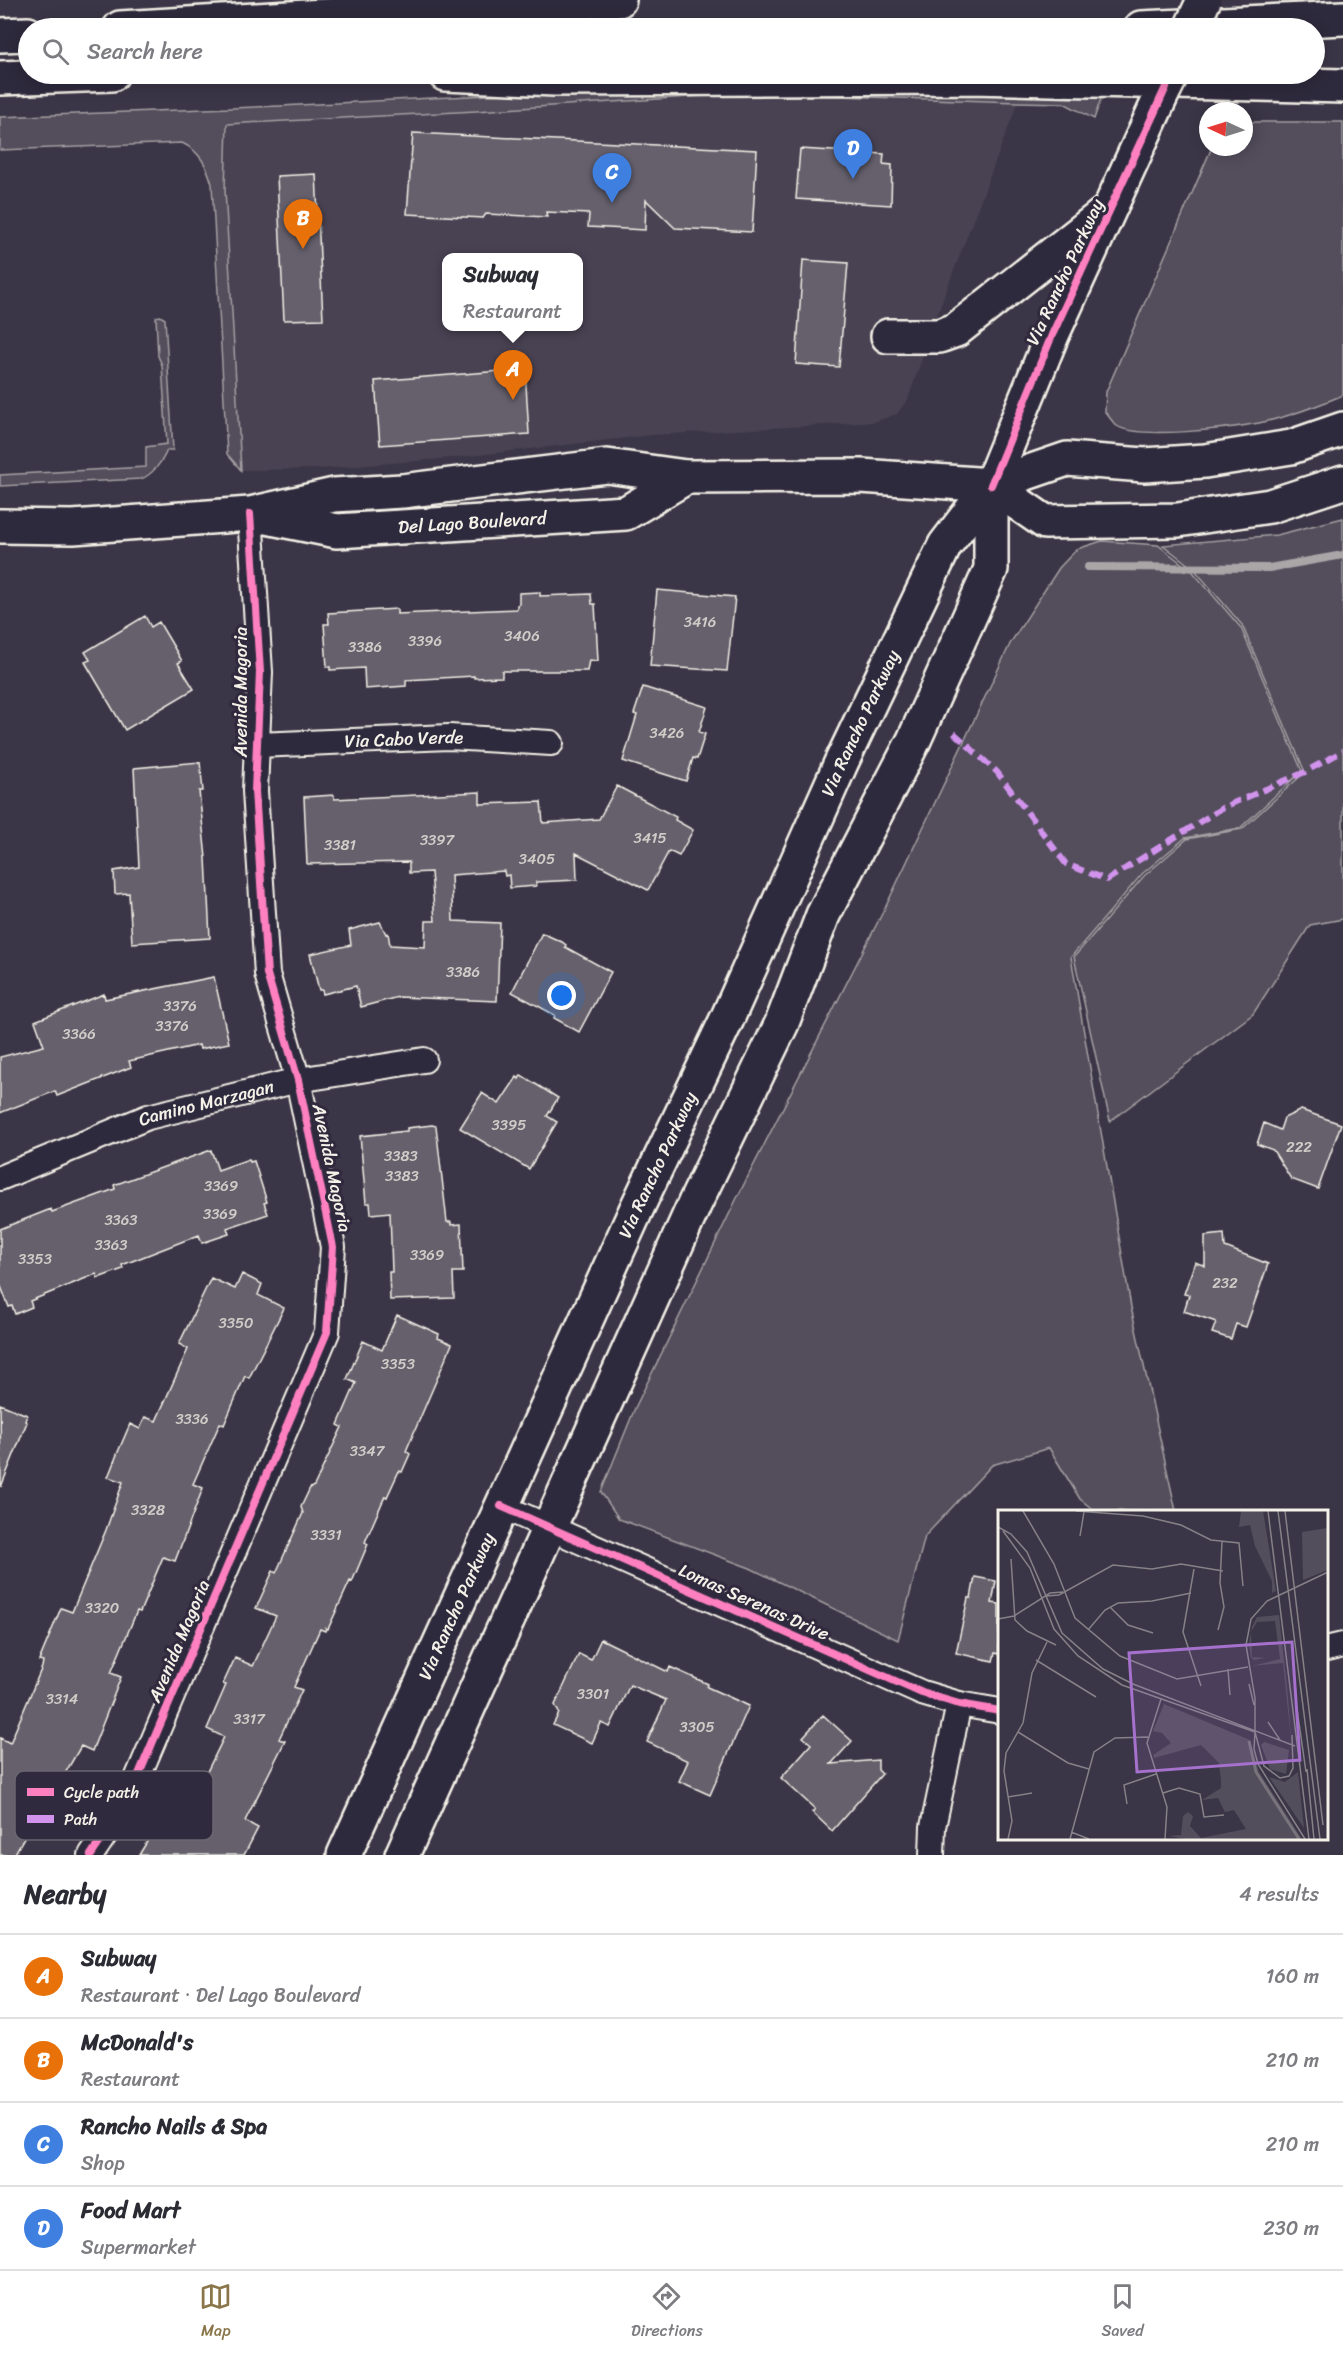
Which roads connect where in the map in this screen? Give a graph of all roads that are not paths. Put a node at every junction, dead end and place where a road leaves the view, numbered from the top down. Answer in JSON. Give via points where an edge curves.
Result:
{"nodes":[{"id":1,"x":619,"y":0,"type":"edge"},
{"id":2,"x":1204,"y":0,"type":"edge"},
{"id":3,"x":298,"y":18,"type":"edge"},
{"id":4,"x":1196,"y":18,"type":"edge"},
{"id":5,"x":1343,"y":18,"type":"edge"},
{"id":6,"x":1325,"y":19,"type":"edge"},
{"id":7,"x":18,"y":34,"type":"edge"},
{"id":8,"x":0,"y":35,"type":"edge"},
{"id":9,"x":18,"y":77,"type":"edge"},
{"id":10,"x":0,"y":78,"type":"edge"},
{"id":11,"x":1168,"y":84,"type":"edge"},
{"id":12,"x":1261,"y":84,"type":"edge"},
{"id":13,"x":1343,"y":86,"type":"edge"},
{"id":14,"x":1111,"y":208,"type":"junction"},
{"id":15,"x":888,"y":336,"type":"dead end"},
{"id":16,"x":1343,"y":429,"type":"edge"},
{"id":17,"x":686,"y":477,"type":"junction"},
{"id":18,"x":1343,"y":482,"type":"edge"},
{"id":19,"x":991,"y":486,"type":"junction"},
{"id":20,"x":250,"y":514,"type":"junction"},
{"id":21,"x":0,"y":526,"type":"edge"},
{"id":22,"x":551,"y":743,"type":"dead end"},
{"id":23,"x":256,"y":745,"type":"junction"},
{"id":24,"x":424,"y":1060,"type":"dead end"},
{"id":25,"x":298,"y":1080,"type":"junction"},
{"id":26,"x":0,"y":1178,"type":"edge"},
{"id":27,"x":501,"y":1506,"type":"junction"},
{"id":28,"x":549,"y":1528,"type":"junction"},
{"id":29,"x":1343,"y":1645,"type":"edge"},
{"id":30,"x":1328,"y":1649,"type":"edge"},
{"id":31,"x":959,"y":1704,"type":"junction"},
{"id":32,"x":998,"y":1711,"type":"edge"},
{"id":33,"x":140,"y":1771,"type":"edge"},
{"id":34,"x":101,"y":1840,"type":"edge"},
{"id":35,"x":91,"y":1855,"type":"edge"},
{"id":36,"x":344,"y":1855,"type":"edge"},
{"id":37,"x":402,"y":1855,"type":"edge"},
{"id":38,"x":932,"y":1855,"type":"edge"}],
"edges":[{"from":1,"to":3,"type":"main road"},
{"from":2,"to":4,"type":"main road","bridge":true},
{"from":5,"to":6,"type":"main road"},
{"from":7,"to":8,"type":"main road"},
{"from":9,"to":10,"type":"main road"},
{"from":11,"to":14,"type":"main road","name":"Via Rancho Parkway"},
{"from":12,"to":13,"type":"main road"},
{"from":14,"to":15,"type":"main road","via":[[956,330],[939,336]]},
{"from":14,"to":19,"type":"main road","name":"Via Rancho Parkway","via":[[1052,335]]},
{"from":16,"to":19,"type":"main road","via":[[1291,447],[1205,461],[1144,465],[1067,459]]},
{"from":17,"to":19,"type":"main road","name":"Del Lago Boulevard","via":[[861,476]]},
{"from":17,"to":20,"type":"main road","name":"Del Lago Boulevard","via":[[607,466],[402,491],[334,495]]},
{"from":17,"to":20,"type":"main road","name":"Del Lago Boulevard","via":[[626,513],[337,531]]},
{"from":18,"to":19,"type":"main road","via":[[1270,506],[1178,520],[1055,522],[1045,522]]},
{"from":19,"to":27,"type":"main road","name":"Via Rancho Parkway","via":[[945,545],[917,603]]},
{"from":19,"to":28,"type":"main road","name":"Via Rancho Parkway","via":[[991,569],[914,740],[823,915],[782,1023],[695,1203]]},
{"from":20,"to":21,"type":"main road","name":"Del Lago Boulevard","via":[[73,528]]},
{"from":20,"to":23,"type":"street","name":"Avenida Magoria","via":[[260,672]]},
{"from":22,"to":23,"type":"street","name":"Via Cabo Verde","via":[[449,737]]},
{"from":23,"to":25,"type":"street","name":"Avenida Magoria","via":[[255,791],[267,974]]},
{"from":24,"to":25,"type":"street","name":"Camino Marzagan"},
{"from":25,"to":26,"type":"street","name":"Camino Marzagan","via":[[148,1117]]},
{"from":25,"to":33,"type":"street","name":"Avenida Magoria","via":[[333,1247],[327,1332]]},
{"from":27,"to":28,"type":"street","name":"Lomas Serenas Drive"},
{"from":27,"to":36,"type":"main road","name":"Via Rancho Parkway"},
{"from":28,"to":31,"type":"street","name":"Lomas Serenas Drive","via":[[922,1693]]},
{"from":28,"to":37,"type":"main road","name":"Via Rancho Parkway"},
{"from":29,"to":30,"type":"street"},
{"from":31,"to":32,"type":"street","name":"Lomas Serenas Drive"},
{"from":31,"to":38,"type":"street","via":[[933,1827]]},
{"from":34,"to":35,"type":"street","name":"Avenida Magoria"}]}
